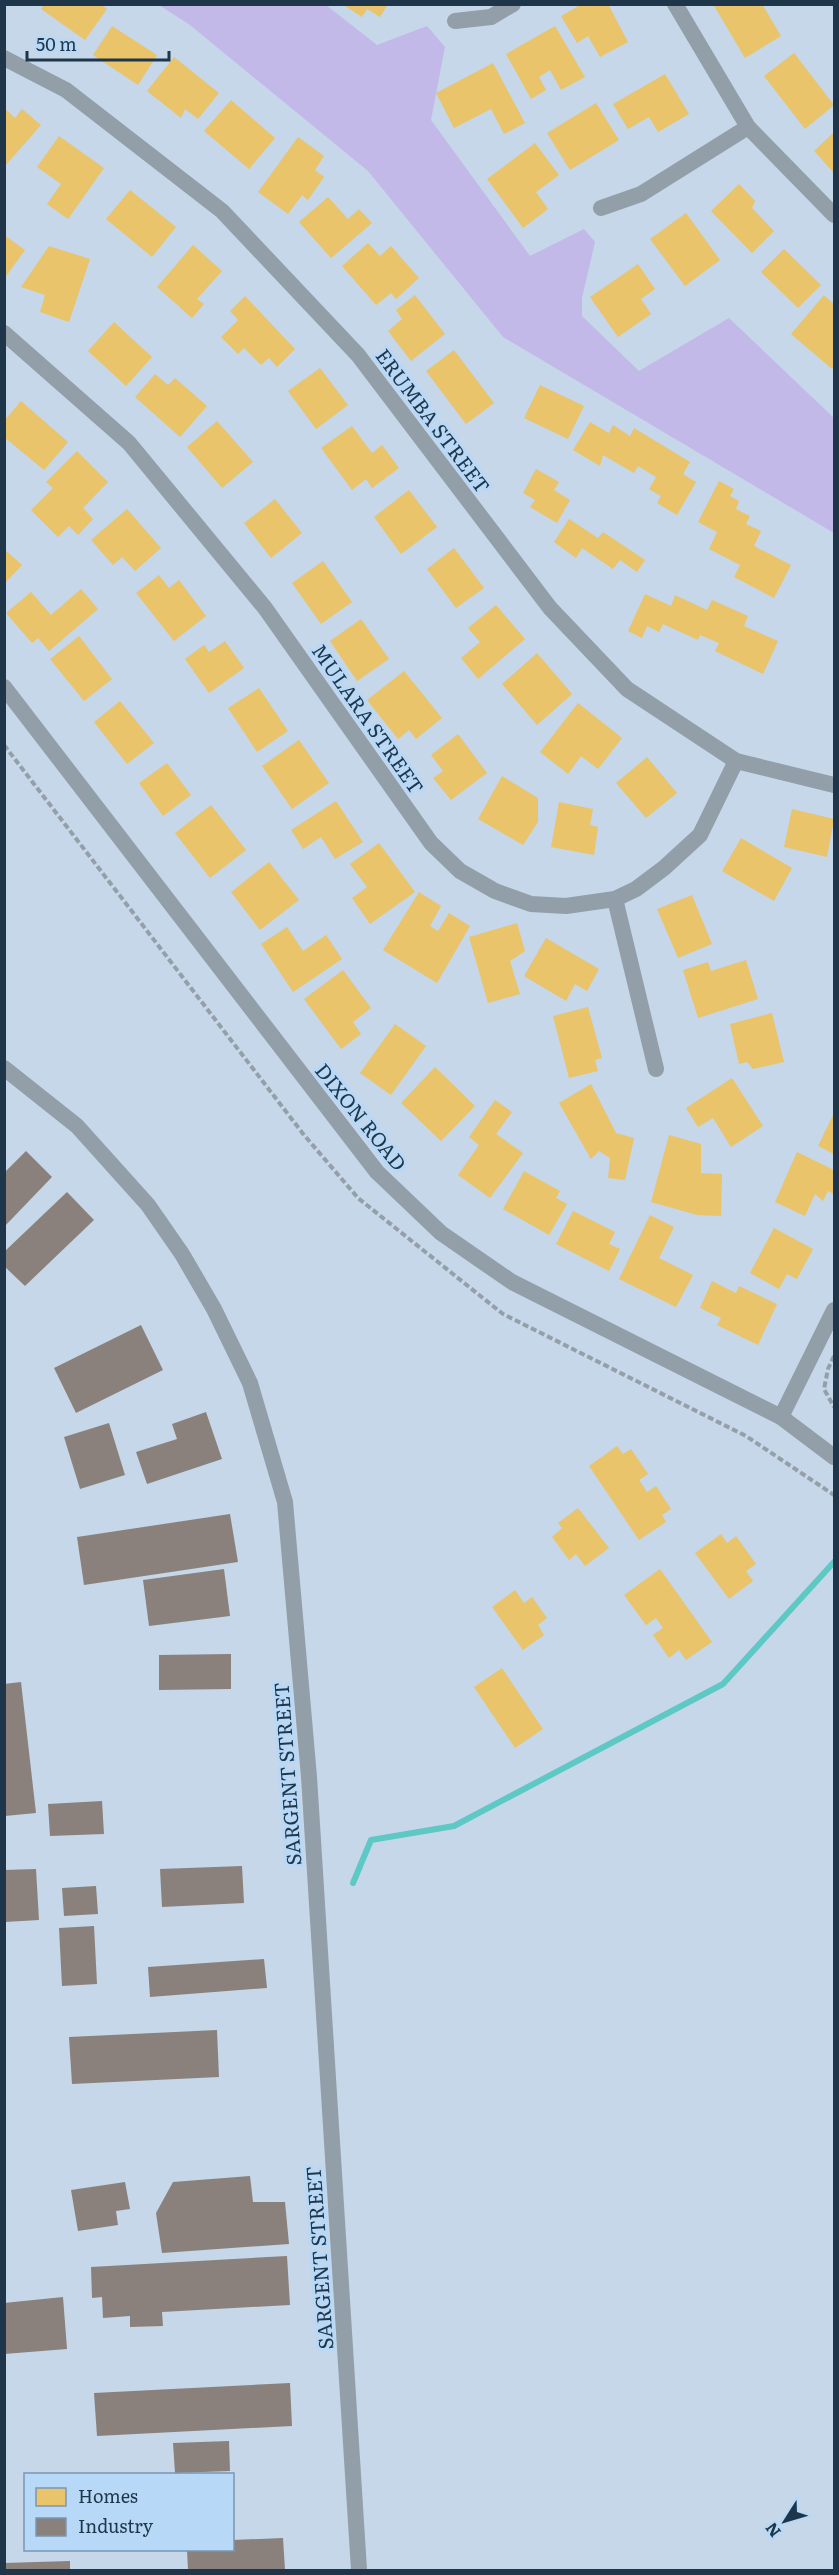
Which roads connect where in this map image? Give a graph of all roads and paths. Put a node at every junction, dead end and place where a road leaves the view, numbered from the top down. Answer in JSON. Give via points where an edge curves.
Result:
{"nodes":[{"id":1,"x":513,"y":4,"type":"edge"},
{"id":2,"x":675,"y":4,"type":"edge"},
{"id":3,"x":455,"y":21,"type":"dead end"},
{"id":4,"x":4,"y":58,"type":"edge"},
{"id":5,"x":748,"y":127,"type":"junction"},
{"id":6,"x":601,"y":208,"type":"dead end"},
{"id":7,"x":834,"y":215,"type":"edge"},
{"id":8,"x":4,"y":333,"type":"edge"},
{"id":9,"x":4,"y":687,"type":"edge"},
{"id":10,"x":736,"y":761,"type":"junction"},
{"id":11,"x":834,"y":785,"type":"edge"},
{"id":12,"x":615,"y":899,"type":"junction"},
{"id":13,"x":4,"y":1068,"type":"edge"},
{"id":14,"x":656,"y":1069,"type":"dead end"},
{"id":15,"x":834,"y":1310,"type":"edge"},
{"id":16,"x":834,"y":1356,"type":"edge"},
{"id":17,"x":834,"y":1407,"type":"edge"},
{"id":18,"x":782,"y":1417,"type":"junction"},
{"id":19,"x":834,"y":1457,"type":"edge"},
{"id":20,"x":359,"y":2571,"type":"edge"}],
"edges":[{"from":1,"to":3,"type":"street","via":[[491,17]]},
{"from":2,"to":5,"type":"street"},
{"from":4,"to":10,"type":"street","name":"ERUMBA STREET","via":[[66,90],[222,211],[358,355],[550,608],[627,689]]},
{"from":5,"to":6,"type":"street","via":[[641,194]]},
{"from":5,"to":7,"type":"street"},
{"from":8,"to":12,"type":"street","name":"MULARA STREET","via":[[129,443],[265,608],[431,843],[460,871],[495,891],[531,904],[566,906]]},
{"from":9,"to":18,"type":"street","name":"DIXON ROAD","via":[[377,1172],[441,1233],[512,1282]]},
{"from":10,"to":11,"type":"street","name":"ERUMBA STREET"},
{"from":10,"to":12,"type":"street","name":"MULARA STREET","via":[[700,835],[636,889]]},
{"from":12,"to":14,"type":"street"},
{"from":13,"to":20,"type":"street","name":"SARGENT STREET","via":[[77,1126],[148,1205],[182,1254],[214,1308],[250,1383],[285,1502],[309,1777]]},
{"from":15,"to":18,"type":"street"},
{"from":16,"to":17,"type":"path","via":[[824,1389]]},
{"from":18,"to":19,"type":"street","name":"DIXON ROAD"}]}
